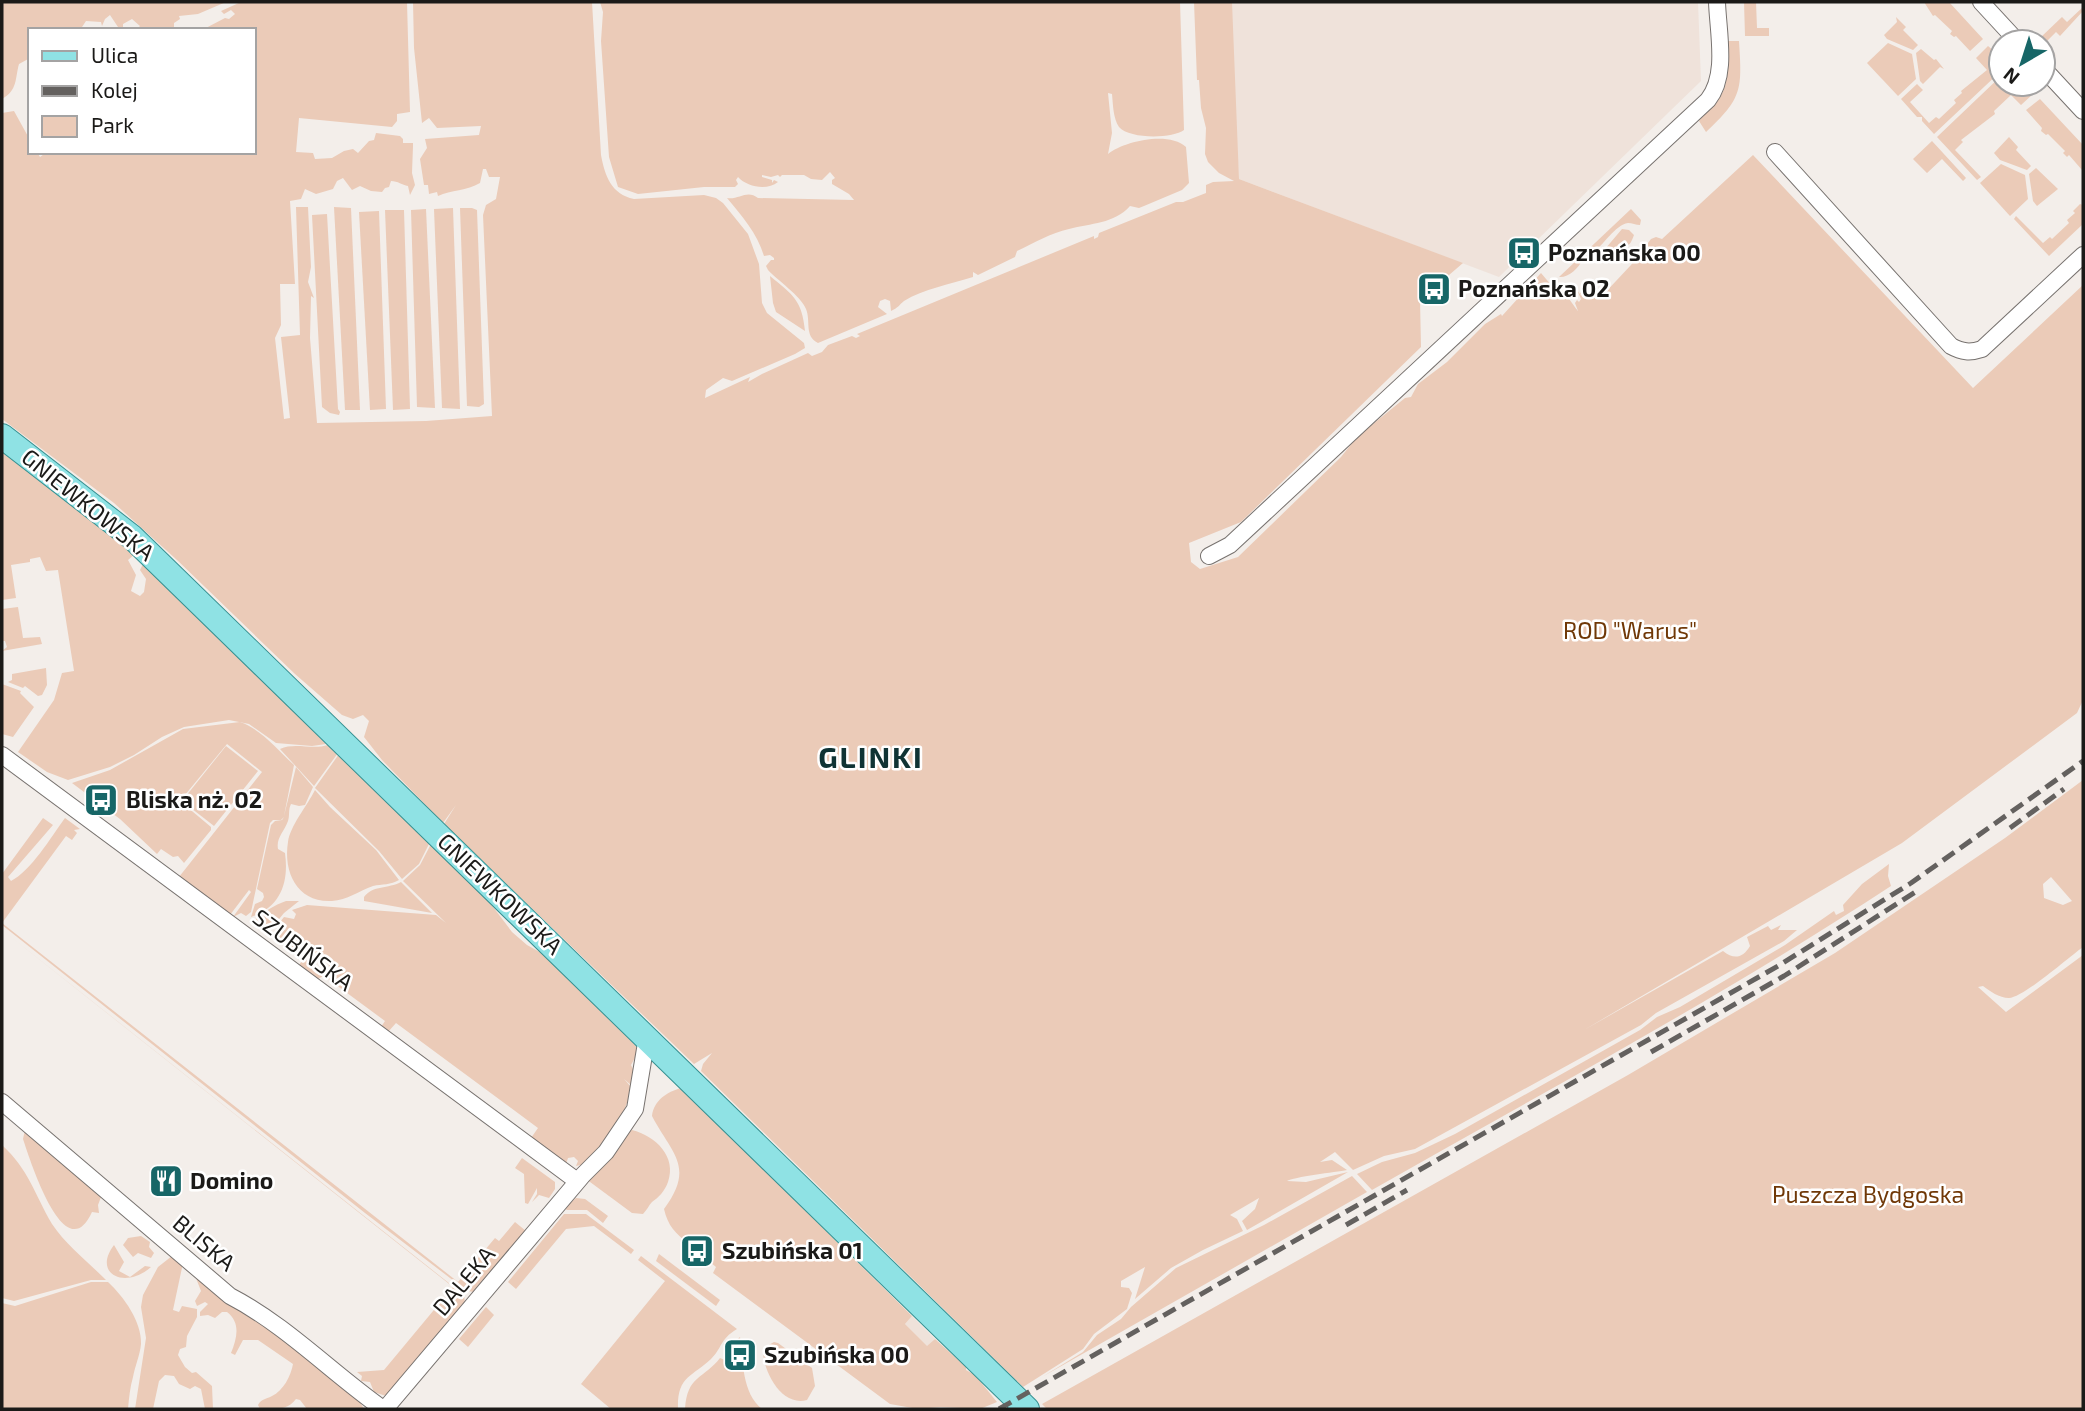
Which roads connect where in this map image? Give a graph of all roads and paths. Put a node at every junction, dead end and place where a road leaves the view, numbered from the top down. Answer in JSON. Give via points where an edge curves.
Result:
{"nodes":[{"id":1,"x":1717,"y":2,"type":"edge"},
{"id":2,"x":1981,"y":2,"type":"edge"},
{"id":3,"x":2005,"y":28,"type":"edge"},
{"id":4,"x":2057,"y":83,"type":"edge"},
{"id":5,"x":2083,"y":111,"type":"edge"},
{"id":6,"x":1776,"y":152,"type":"dead end"},
{"id":7,"x":2083,"y":255,"type":"edge"},
{"id":8,"x":2,"y":436,"type":"edge"},
{"id":9,"x":1209,"y":556,"type":"dead end"},
{"id":10,"x":2,"y":755,"type":"edge"},
{"id":11,"x":647,"y":1037,"type":"junction"},
{"id":12,"x":2,"y":1102,"type":"edge"},
{"id":13,"x":578,"y":1181,"type":"junction"},
{"id":14,"x":384,"y":1409,"type":"edge"},
{"id":15,"x":1027,"y":1409,"type":"edge"}],
"edges":[{"from":1,"to":9,"type":"street","via":[[1719,78],[1708,100],[1230,545]]},
{"from":2,"to":3,"type":"street"},
{"from":4,"to":5,"type":"street"},
{"from":6,"to":7,"type":"street","via":[[1960,351],[1982,349]]},
{"from":8,"to":11,"type":"main road","name":"GNIEWKOWSKA","via":[[132,537]]},
{"from":10,"to":13,"type":"street","name":"SZUBIŃSKA"},
{"from":11,"to":13,"type":"street","name":"DALEKA","via":[[635,1109],[606,1152]]},
{"from":11,"to":15,"type":"main road","name":"GNIEWKOWSKA"},
{"from":12,"to":14,"type":"street","name":"BLISKA","via":[[230,1296],[260,1311]]},
{"from":13,"to":14,"type":"street","name":"DALEKA"}]}
